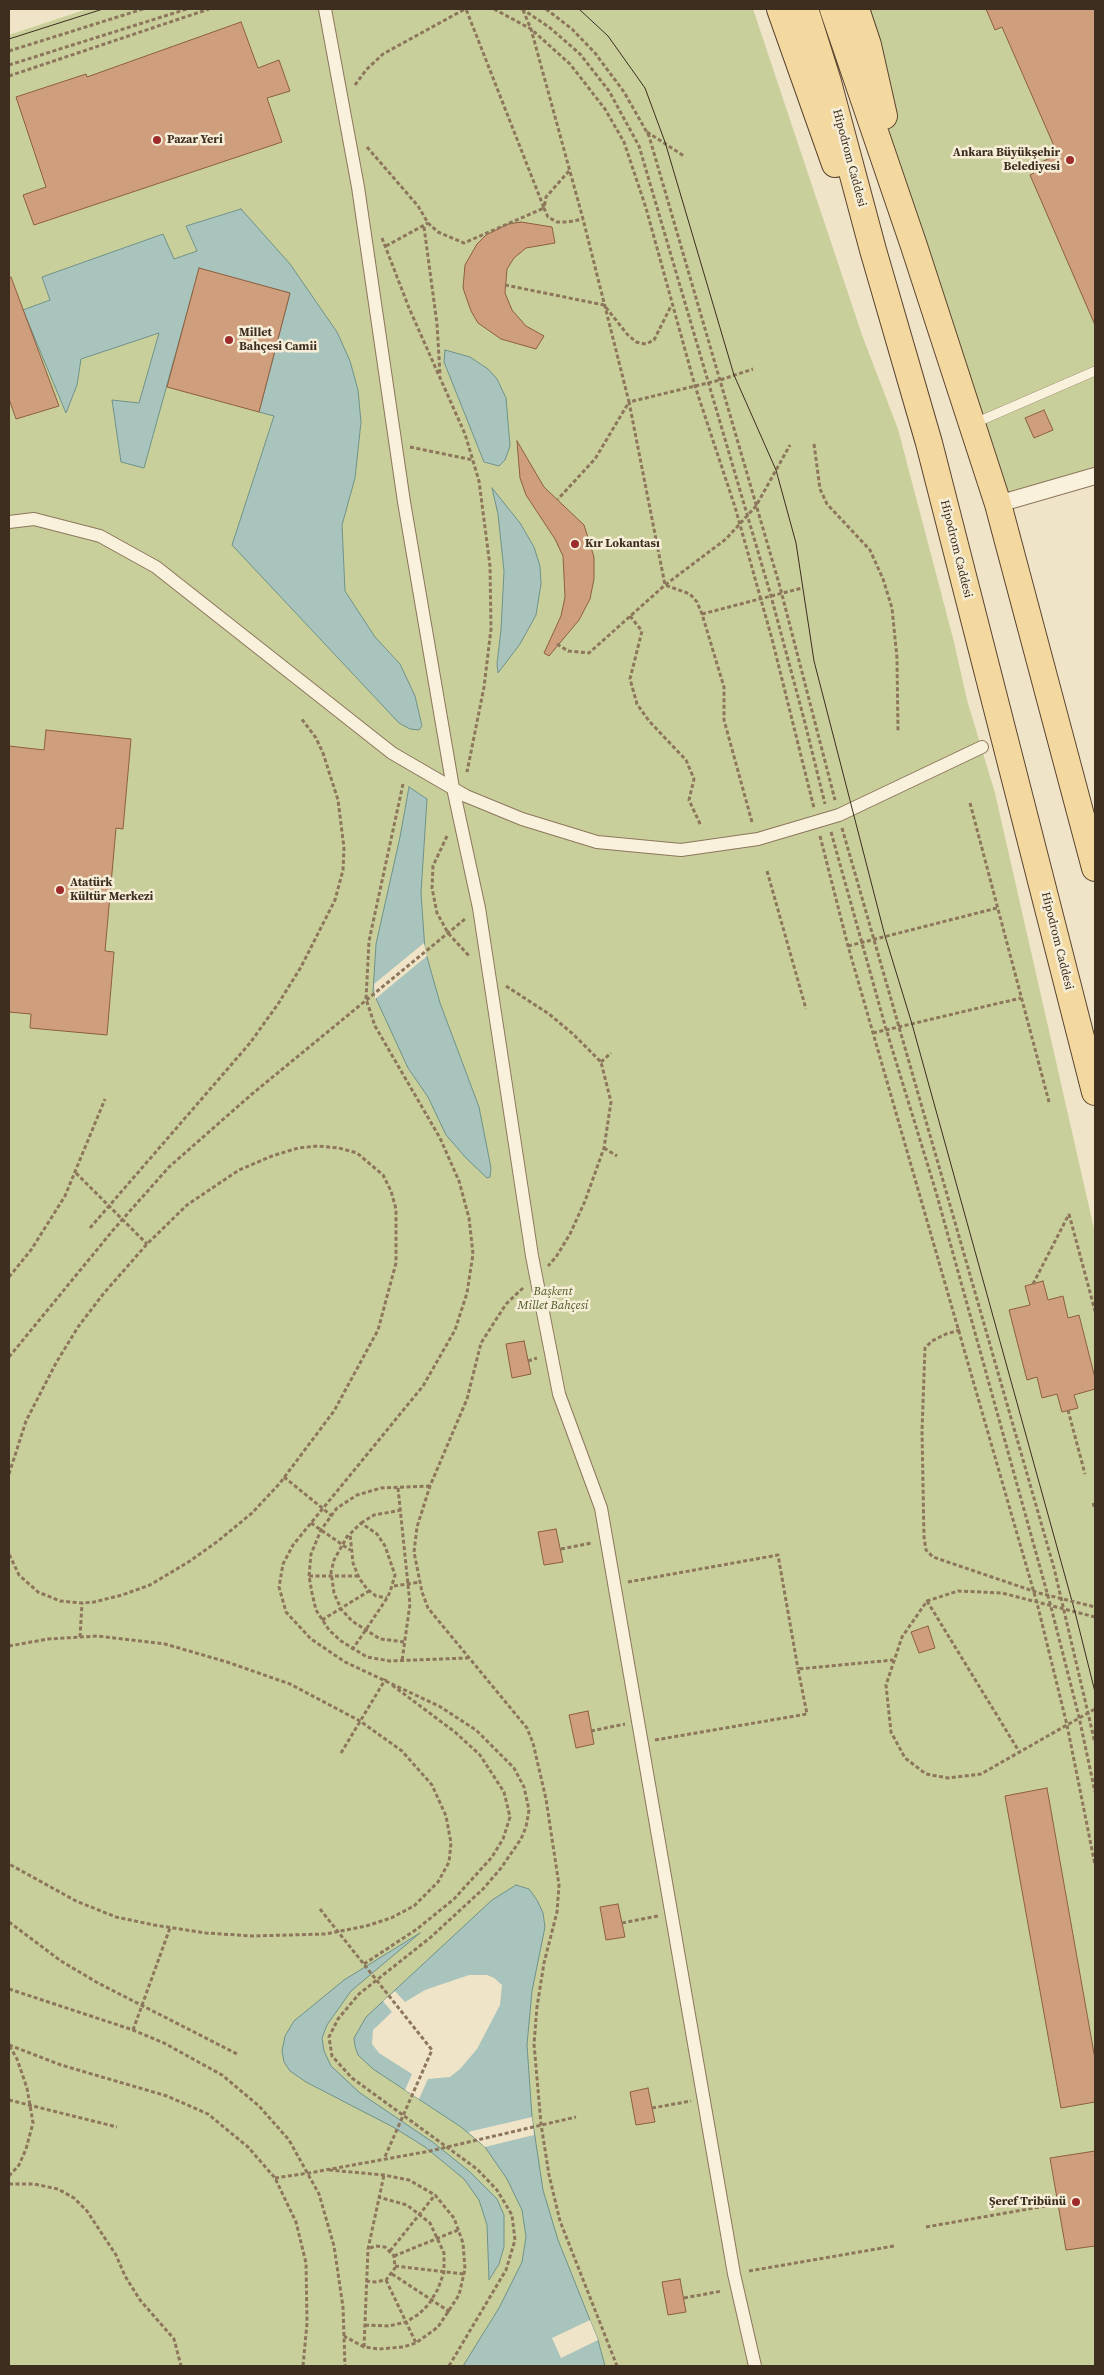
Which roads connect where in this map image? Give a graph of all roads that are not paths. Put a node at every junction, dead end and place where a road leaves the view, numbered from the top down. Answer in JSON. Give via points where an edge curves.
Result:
{"nodes":[{"id":1,"x":325,"y":9,"type":"edge"},
{"id":2,"x":780,"y":9,"type":"edge"},
{"id":3,"x":805,"y":9,"type":"edge"},
{"id":4,"x":833,"y":9,"type":"edge"},
{"id":5,"x":856,"y":9,"type":"edge"},
{"id":6,"x":914,"y":246,"type":"junction"},
{"id":7,"x":873,"y":250,"type":"junction"},
{"id":8,"x":1095,"y":371,"type":"edge"},
{"id":9,"x":972,"y":424,"type":"junction"},
{"id":10,"x":1095,"y":476,"type":"edge"},
{"id":11,"x":998,"y":504,"type":"junction"},
{"id":12,"x":9,"y":522,"type":"edge"},
{"id":13,"x":982,"y":747,"type":"dead end"},
{"id":14,"x":454,"y":788,"type":"junction"},
{"id":15,"x":1095,"y":868,"type":"edge"},
{"id":16,"x":1095,"y":1092,"type":"edge"},
{"id":17,"x":755,"y":2366,"type":"edge"}],
"edges":[{"from":1,"to":14,"type":"street","via":[[358,187],[395,444]]},
{"from":2,"to":7,"type":"main road","via":[[830,152]]},
{"from":3,"to":7,"type":"main road","name":"Hipodrom Caddesi"},
{"from":4,"to":6,"type":"main road"},
{"from":5,"to":6,"type":"main road","via":[[868,45]]},
{"from":6,"to":9,"type":"main road"},
{"from":7,"to":16,"type":"main road","name":"Hipodrom Caddesi","via":[[929,442]]},
{"from":8,"to":9,"type":"lane"},
{"from":9,"to":11,"type":"main road"},
{"from":10,"to":11,"type":"street"},
{"from":11,"to":15,"type":"main road"},
{"from":12,"to":14,"type":"street","via":[[34,519],[100,536],[156,567],[392,753]]},
{"from":13,"to":14,"type":"street","via":[[828,818],[758,839],[681,850],[597,842],[522,819]]},
{"from":14,"to":17,"type":"street","via":[[479,908],[530,1246],[559,1394],[601,1508],[734,2274]]}]}
